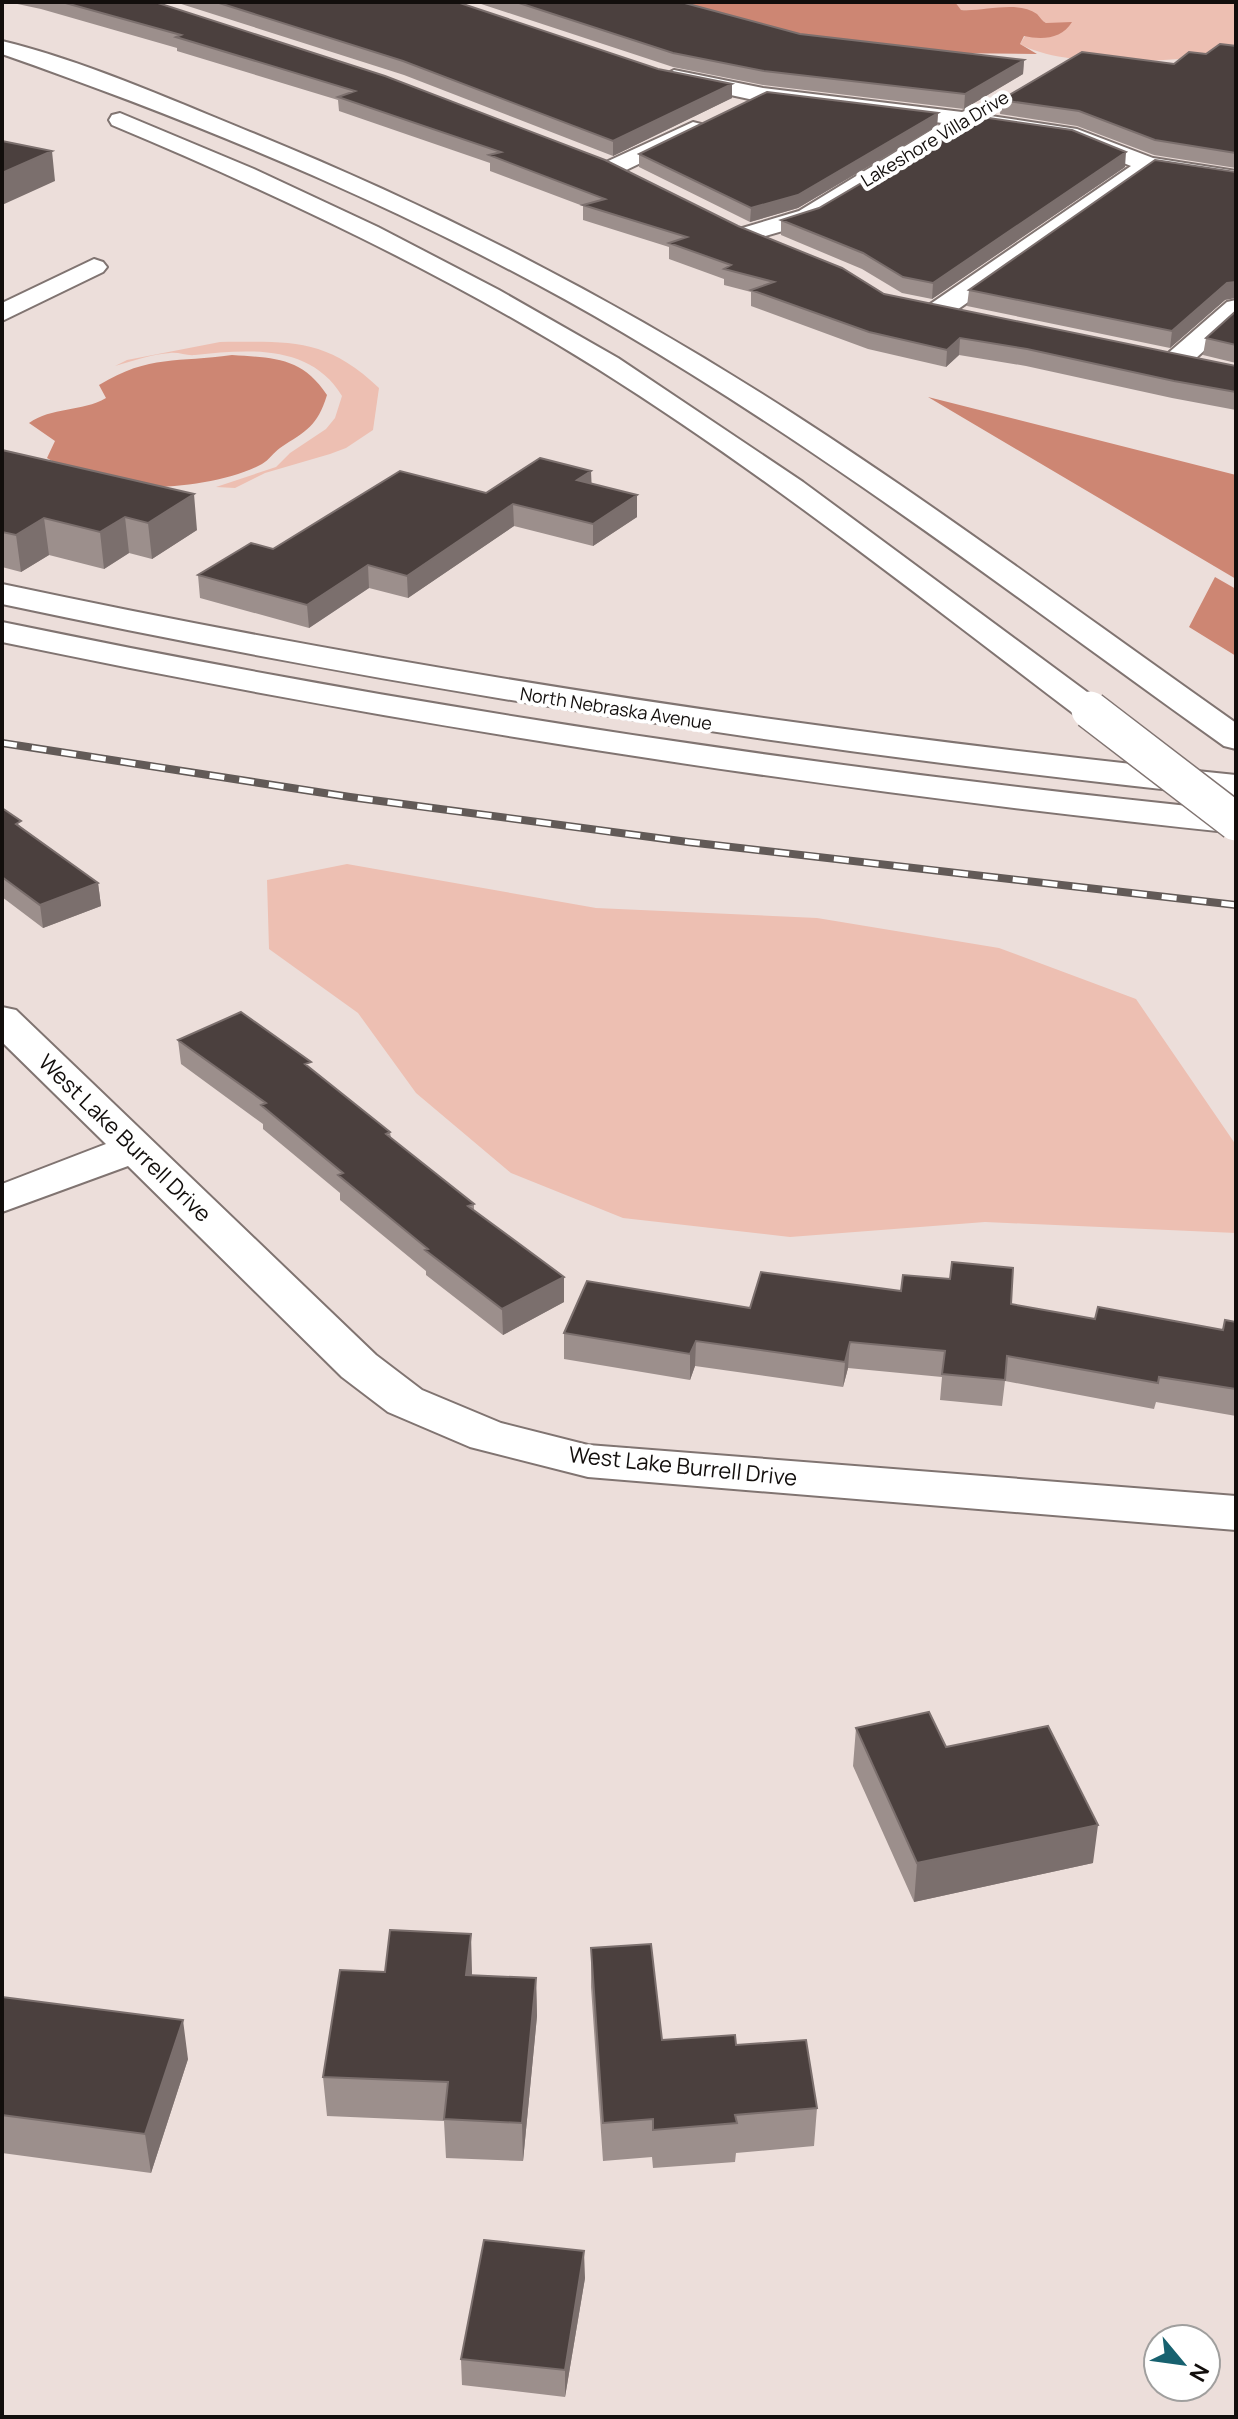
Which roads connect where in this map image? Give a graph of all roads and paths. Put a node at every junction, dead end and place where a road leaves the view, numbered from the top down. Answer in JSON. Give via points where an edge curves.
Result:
{"nodes":[{"id":1,"x":2,"y":47,"type":"edge"},
{"id":2,"x":652,"y":70,"type":"edge"},
{"id":3,"x":763,"y":95,"type":"junction"},
{"id":4,"x":1003,"y":98,"type":"edge"},
{"id":5,"x":736,"y":108,"type":"edge"},
{"id":6,"x":99,"y":112,"type":"dead end"},
{"id":7,"x":709,"y":121,"type":"edge"},
{"id":8,"x":964,"y":121,"type":"junction"},
{"id":9,"x":1149,"y":164,"type":"junction"},
{"id":10,"x":1236,"y":178,"type":"edge"},
{"id":11,"x":641,"y":181,"type":"edge"},
{"id":12,"x":787,"y":250,"type":"edge"},
{"id":13,"x":94,"y":267,"type":"dead end"},
{"id":14,"x":907,"y":305,"type":"edge"},
{"id":15,"x":1236,"y":308,"type":"edge"},
{"id":16,"x":2,"y":313,"type":"edge"},
{"id":17,"x":935,"y":313,"type":"junction"},
{"id":18,"x":965,"y":319,"type":"edge"},
{"id":19,"x":1146,"y":355,"type":"edge"},
{"id":20,"x":1176,"y":361,"type":"junction"},
{"id":21,"x":1206,"y":367,"type":"edge"},
{"id":22,"x":2,"y":594,"type":"edge"},
{"id":23,"x":2,"y":632,"type":"edge"},
{"id":24,"x":1222,"y":730,"type":"edge"},
{"id":25,"x":1236,"y":786,"type":"edge"},
{"id":26,"x":1236,"y":822,"type":"edge"},
{"id":27,"x":2,"y":1019,"type":"edge"},
{"id":28,"x":135,"y":1148,"type":"junction"},
{"id":29,"x":2,"y":1199,"type":"edge"},
{"id":30,"x":1236,"y":1513,"type":"edge"}],
"edges":[{"from":1,"to":24,"type":"main road","via":[[253,140],[432,221],[563,289],[714,375],[822,445]]},
{"from":2,"to":3,"type":"main road"},
{"from":3,"to":5,"type":"main road"},
{"from":3,"to":8,"type":"main road"},
{"from":4,"to":8,"type":"main road","name":"Lakeshore Villa Drive"},
{"from":6,"to":26,"type":"main road","bridge":true,"via":[[286,190],[440,268],[604,362],[825,512]]},
{"from":7,"to":11,"type":"main road","via":[[607,165]]},
{"from":8,"to":9,"type":"main road","via":[[1077,136]]},
{"from":8,"to":12,"type":"main road","name":"Lakeshore Villa Drive","via":[[808,216],[741,230]]},
{"from":9,"to":10,"type":"main road"},
{"from":9,"to":17,"type":"main road"},
{"from":13,"to":16,"type":"main road"},
{"from":14,"to":17,"type":"main road"},
{"from":15,"to":20,"type":"main road"},
{"from":17,"to":18,"type":"main road"},
{"from":19,"to":20,"type":"main road"},
{"from":20,"to":21,"type":"main road"},
{"from":22,"to":25,"type":"main road","name":"North Nebraska Avenue","via":[[207,638],[562,701],[915,750]]},
{"from":23,"to":26,"type":"main road","name":"North Nebraska Avenue","via":[[335,699],[612,745],[854,780]]},
{"from":27,"to":28,"type":"main road","name":"West Lake Burrell Drive"},
{"from":28,"to":29,"type":"main road"},
{"from":28,"to":30,"type":"main road","name":"West Lake Burrell Drive","via":[[359,1366],[405,1401],[487,1436],[588,1461]]}]}
